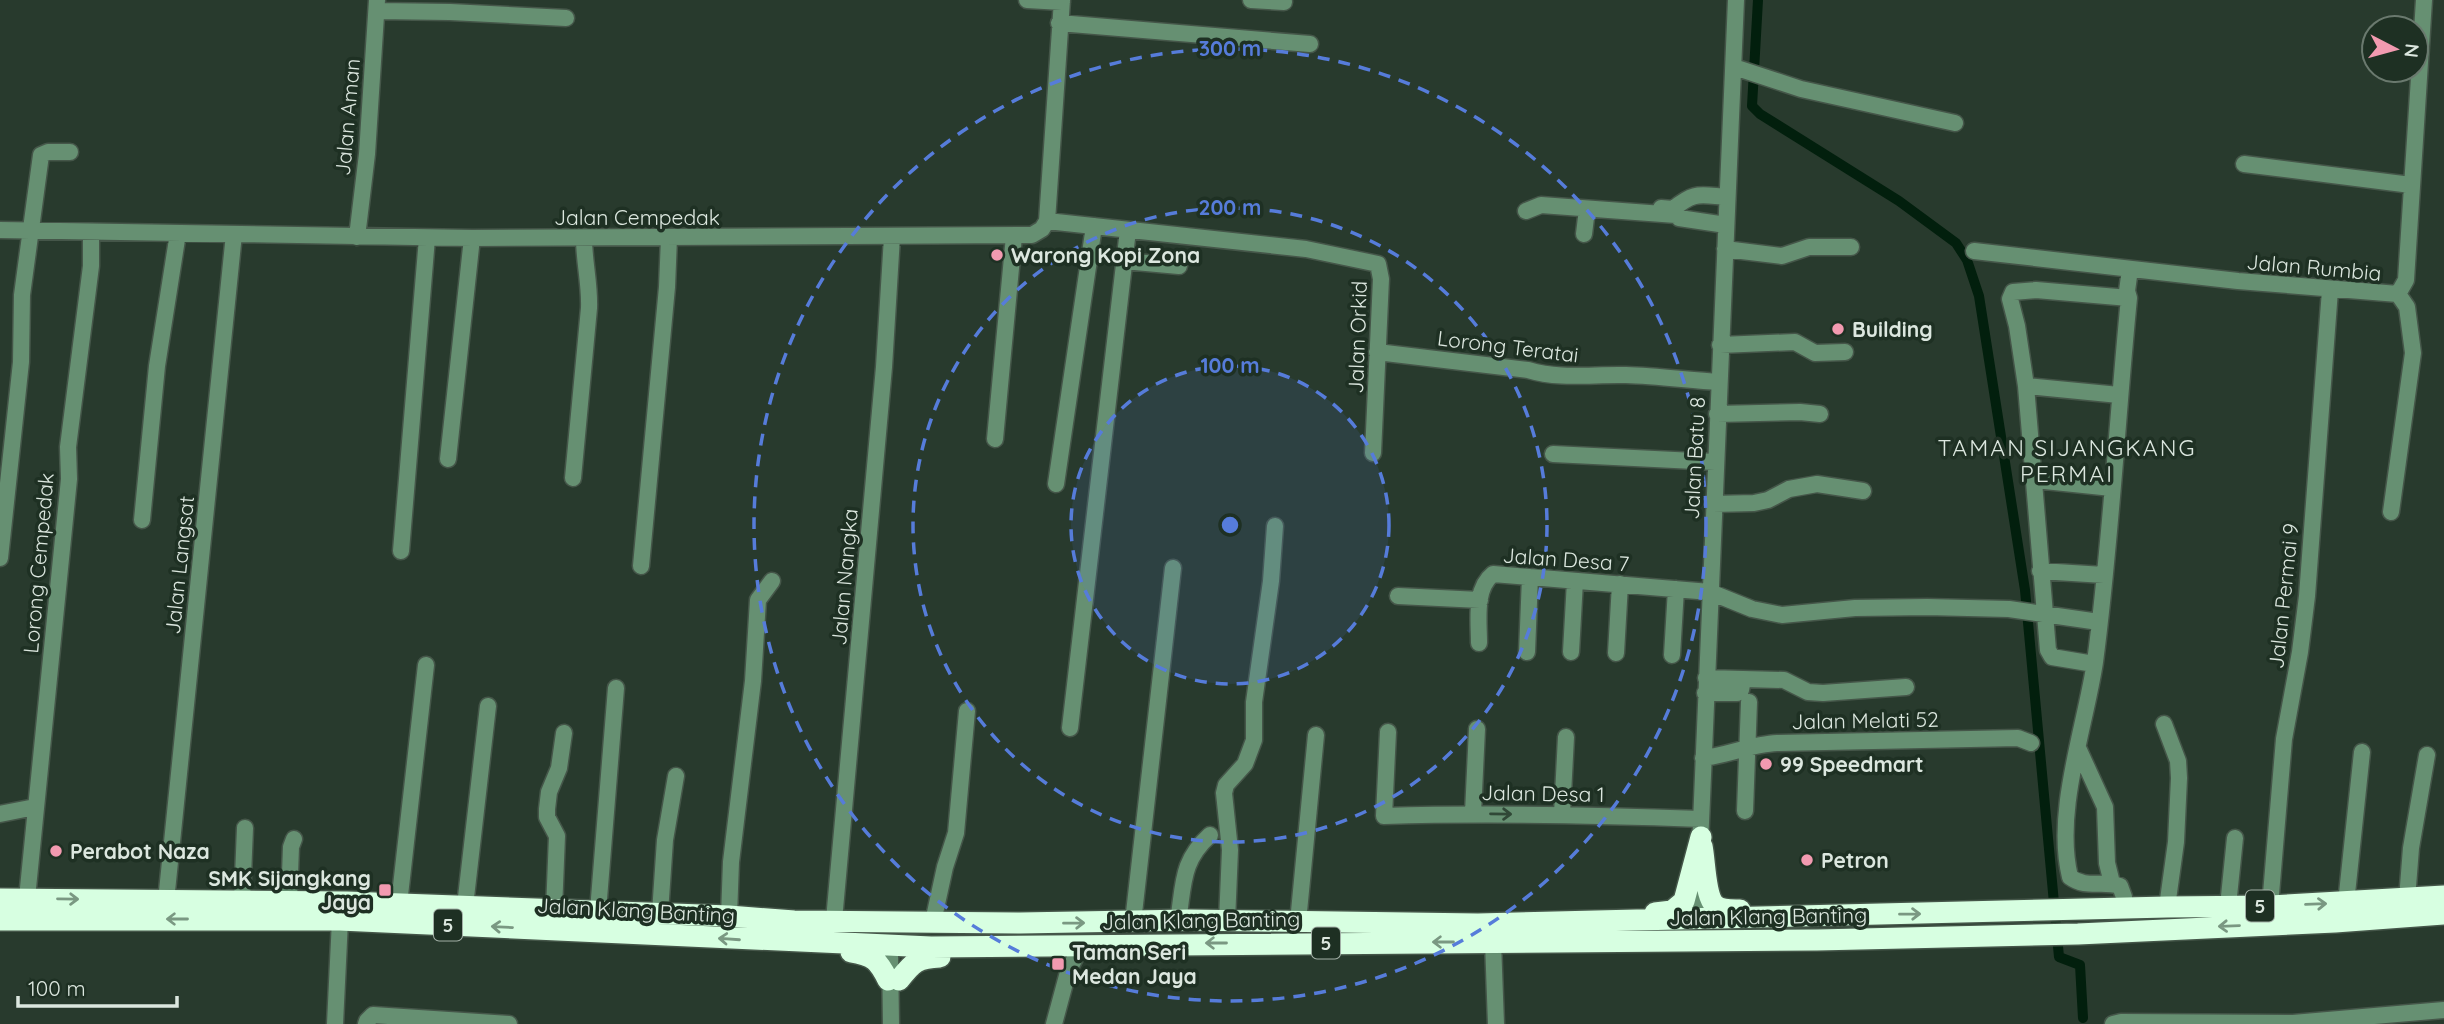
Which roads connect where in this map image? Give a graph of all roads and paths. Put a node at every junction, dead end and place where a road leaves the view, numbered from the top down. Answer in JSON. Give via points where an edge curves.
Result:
{"nodes":[{"id":1,"x":1027,"y":0,"type":"edge"},
{"id":2,"x":1251,"y":0,"type":"edge"},
{"id":3,"x":1736,"y":0,"type":"edge"},
{"id":4,"x":2424,"y":0,"type":"edge"},
{"id":5,"x":1062,"y":1,"type":"edge"},
{"id":6,"x":1284,"y":2,"type":"dead end"},
{"id":7,"x":384,"y":9,"type":"edge"},
{"id":8,"x":566,"y":18,"type":"dead end"},
{"id":9,"x":1059,"y":23,"type":"junction"},
{"id":10,"x":1310,"y":44,"type":"dead end"},
{"id":11,"x":1740,"y":69,"type":"junction"},
{"id":12,"x":1955,"y":124,"type":"dead end"},
{"id":13,"x":70,"y":152,"type":"dead end"},
{"id":14,"x":2244,"y":164,"type":"dead end"},
{"id":15,"x":2411,"y":185,"type":"junction"},
{"id":16,"x":1727,"y":197,"type":"junction"},
{"id":17,"x":1627,"y":205,"type":"dead end"},
{"id":18,"x":1587,"y":209,"type":"junction"},
{"id":19,"x":1527,"y":211,"type":"dead end"},
{"id":20,"x":1674,"y":212,"type":"junction"},
{"id":21,"x":1047,"y":221,"type":"junction"},
{"id":22,"x":1726,"y":225,"type":"junction"},
{"id":23,"x":1094,"y":226,"type":"junction"},
{"id":24,"x":0,"y":230,"type":"edge"},
{"id":25,"x":32,"y":230,"type":"junction"},
{"id":26,"x":1128,"y":230,"type":"junction"},
{"id":27,"x":91,"y":232,"type":"junction"},
{"id":28,"x":178,"y":233,"type":"junction"},
{"id":29,"x":234,"y":233,"type":"junction"},
{"id":30,"x":1584,"y":234,"type":"dead end"},
{"id":31,"x":1014,"y":236,"type":"junction"},
{"id":32,"x":357,"y":237,"type":"junction"},
{"id":33,"x":892,"y":237,"type":"junction"},
{"id":34,"x":427,"y":238,"type":"junction"},
{"id":35,"x":472,"y":238,"type":"junction"},
{"id":36,"x":584,"y":238,"type":"junction"},
{"id":37,"x":669,"y":238,"type":"junction"},
{"id":38,"x":1851,"y":247,"type":"dead end"},
{"id":39,"x":1725,"y":249,"type":"junction"},
{"id":40,"x":1974,"y":251,"type":"dead end"},
{"id":41,"x":1124,"y":261,"type":"junction"},
{"id":42,"x":1179,"y":266,"type":"dead end"},
{"id":43,"x":2130,"y":270,"type":"junction"},
{"id":44,"x":2330,"y":290,"type":"junction"},
{"id":45,"x":2398,"y":294,"type":"junction"},
{"id":46,"x":2129,"y":298,"type":"junction"},
{"id":47,"x":1720,"y":345,"type":"junction"},
{"id":48,"x":1377,"y":352,"type":"junction"},
{"id":49,"x":1844,"y":352,"type":"dead end"},
{"id":50,"x":1719,"y":382,"type":"junction"},
{"id":51,"x":2025,"y":386,"type":"junction"},
{"id":52,"x":2119,"y":395,"type":"junction"},
{"id":53,"x":1717,"y":414,"type":"junction"},
{"id":54,"x":1820,"y":414,"type":"dead end"},
{"id":55,"x":995,"y":439,"type":"dead end"},
{"id":56,"x":1373,"y":453,"type":"dead end"},
{"id":57,"x":1553,"y":454,"type":"dead end"},
{"id":58,"x":448,"y":459,"type":"dead end"},
{"id":59,"x":1715,"y":462,"type":"junction"},
{"id":60,"x":573,"y":478,"type":"dead end"},
{"id":61,"x":2035,"y":480,"type":"junction"},
{"id":62,"x":1056,"y":485,"type":"dead end"},
{"id":63,"x":2112,"y":488,"type":"junction"},
{"id":64,"x":1863,"y":491,"type":"dead end"},
{"id":65,"x":1713,"y":504,"type":"junction"},
{"id":66,"x":2391,"y":512,"type":"dead end"},
{"id":67,"x":142,"y":520,"type":"dead end"},
{"id":68,"x":1275,"y":526,"type":"dead end"},
{"id":69,"x":401,"y":551,"type":"dead end"},
{"id":70,"x":0,"y":558,"type":"edge"},
{"id":71,"x":641,"y":566,"type":"dead end"},
{"id":72,"x":1174,"y":568,"type":"dead end"},
{"id":73,"x":2040,"y":571,"type":"junction"},
{"id":74,"x":2104,"y":575,"type":"junction"},
{"id":75,"x":1530,"y":577,"type":"junction"},
{"id":76,"x":772,"y":581,"type":"dead end"},
{"id":77,"x":1575,"y":581,"type":"junction"},
{"id":78,"x":1620,"y":584,"type":"junction"},
{"id":79,"x":1676,"y":589,"type":"junction"},
{"id":80,"x":1710,"y":592,"type":"junction"},
{"id":81,"x":1398,"y":596,"type":"dead end"},
{"id":82,"x":1480,"y":600,"type":"junction"},
{"id":83,"x":2041,"y":614,"type":"junction"},
{"id":84,"x":2099,"y":622,"type":"junction"},
{"id":85,"x":1479,"y":643,"type":"dead end"},
{"id":86,"x":1527,"y":652,"type":"dead end"},
{"id":87,"x":1571,"y":652,"type":"dead end"},
{"id":88,"x":1616,"y":653,"type":"dead end"},
{"id":89,"x":1672,"y":655,"type":"dead end"},
{"id":90,"x":2094,"y":664,"type":"junction"},
{"id":91,"x":426,"y":665,"type":"dead end"},
{"id":92,"x":1705,"y":685,"type":"junction"},
{"id":93,"x":1906,"y":687,"type":"dead end"},
{"id":94,"x":616,"y":688,"type":"dead end"},
{"id":95,"x":1749,"y":702,"type":"dead end"},
{"id":96,"x":488,"y":706,"type":"dead end"},
{"id":97,"x":967,"y":711,"type":"dead end"},
{"id":98,"x":2164,"y":724,"type":"dead end"},
{"id":99,"x":1070,"y":728,"type":"dead end"},
{"id":100,"x":1476,"y":729,"type":"dead end"},
{"id":101,"x":1388,"y":732,"type":"dead end"},
{"id":102,"x":564,"y":733,"type":"dead end"},
{"id":103,"x":1316,"y":735,"type":"dead end"},
{"id":104,"x":1566,"y":737,"type":"dead end"},
{"id":105,"x":2031,"y":743,"type":"dead end"},
{"id":106,"x":1747,"y":750,"type":"junction"},
{"id":107,"x":2079,"y":750,"type":"junction"},
{"id":108,"x":2362,"y":752,"type":"dead end"},
{"id":109,"x":2427,"y":755,"type":"dead end"},
{"id":110,"x":1703,"y":758,"type":"junction"},
{"id":111,"x":676,"y":776,"type":"dead end"},
{"id":112,"x":35,"y":807,"type":"junction"},
{"id":113,"x":1745,"y":811,"type":"dead end"},
{"id":114,"x":1473,"y":813,"type":"junction"},
{"id":115,"x":0,"y":814,"type":"edge"},
{"id":116,"x":1562,"y":814,"type":"junction"},
{"id":117,"x":245,"y":828,"type":"dead end"},
{"id":118,"x":1701,"y":828,"type":"junction"},
{"id":119,"x":1210,"y":835,"type":"dead end"},
{"id":120,"x":2235,"y":838,"type":"dead end"},
{"id":121,"x":294,"y":839,"type":"dead end"},
{"id":122,"x":2112,"y":883,"type":"junction"},
{"id":123,"x":2444,"y":896,"type":"edge"},
{"id":124,"x":27,"y":898,"type":"junction"},
{"id":125,"x":0,"y":899,"type":"edge"},
{"id":126,"x":2407,"y":899,"type":"junction"},
{"id":127,"x":166,"y":901,"type":"junction"},
{"id":128,"x":242,"y":901,"type":"junction"},
{"id":129,"x":289,"y":901,"type":"junction"},
{"id":130,"x":2346,"y":903,"type":"junction"},
{"id":131,"x":399,"y":904,"type":"junction"},
{"id":132,"x":466,"y":906,"type":"junction"},
{"id":133,"x":2167,"y":906,"type":"junction"},
{"id":134,"x":2228,"y":906,"type":"junction"},
{"id":135,"x":2270,"y":906,"type":"junction"},
{"id":136,"x":2122,"y":909,"type":"junction"},
{"id":137,"x":554,"y":910,"type":"junction"},
{"id":138,"x":598,"y":911,"type":"junction"},
{"id":139,"x":660,"y":914,"type":"junction"},
{"id":140,"x":2444,"y":914,"type":"edge"},
{"id":141,"x":1834,"y":915,"type":"junction"},
{"id":142,"x":729,"y":916,"type":"junction"},
{"id":143,"x":1695,"y":918,"type":"junction"},
{"id":144,"x":0,"y":920,"type":"edge"},
{"id":145,"x":340,"y":920,"type":"junction"},
{"id":146,"x":834,"y":920,"type":"junction"},
{"id":147,"x":794,"y":921,"type":"junction"},
{"id":148,"x":1178,"y":921,"type":"junction"},
{"id":149,"x":1227,"y":921,"type":"junction"},
{"id":150,"x":933,"y":922,"type":"junction"},
{"id":151,"x":1133,"y":922,"type":"junction"},
{"id":152,"x":1298,"y":922,"type":"junction"},
{"id":153,"x":1545,"y":922,"type":"junction"},
{"id":154,"x":1034,"y":923,"type":"junction"},
{"id":155,"x":763,"y":941,"type":"junction"},
{"id":156,"x":1756,"y":941,"type":"junction"},
{"id":157,"x":1493,"y":942,"type":"junction"},
{"id":158,"x":1553,"y":944,"type":"junction"},
{"id":159,"x":896,"y":946,"type":"junction"},
{"id":160,"x":1081,"y":946,"type":"junction"},
{"id":161,"x":1054,"y":947,"type":"junction"},
{"id":162,"x":894,"y":980,"type":"junction"},
{"id":163,"x":2444,"y":1010,"type":"edge"},
{"id":164,"x":2387,"y":1019,"type":"edge"},
{"id":165,"x":367,"y":1022,"type":"edge"},
{"id":166,"x":458,"y":1022,"type":"edge"},
{"id":167,"x":2202,"y":1023,"type":"edge"},
{"id":168,"x":2293,"y":1023,"type":"edge"},
{"id":169,"x":335,"y":1024,"type":"edge"},
{"id":170,"x":509,"y":1024,"type":"edge"},
{"id":171,"x":893,"y":1024,"type":"edge"},
{"id":172,"x":1054,"y":1024,"type":"edge"},
{"id":173,"x":1496,"y":1024,"type":"edge"},
{"id":174,"x":2113,"y":1024,"type":"edge"}],
"edges":[{"from":1,"to":5,"type":"street"},
{"from":2,"to":6,"type":"street"},
{"from":3,"to":11,"type":"street","name":"Jalan Batu 8"},
{"from":4,"to":15,"type":"street","name":"Jalan Rumbia"},
{"from":5,"to":9,"type":"street"},
{"from":7,"to":8,"type":"street"},
{"from":7,"to":32,"type":"street","name":"Jalan Aman"},
{"from":9,"to":10,"type":"street"},
{"from":9,"to":21,"type":"street"},
{"from":11,"to":12,"type":"street","via":[[1845,100]]},
{"from":11,"to":16,"type":"street","name":"Jalan Batu 8"},
{"from":13,"to":25,"type":"street","via":[[41,155]]},
{"from":14,"to":15,"type":"street"},
{"from":15,"to":45,"type":"street","name":"Jalan Rumbia","via":[[2406,280]]},
{"from":16,"to":20,"type":"street","via":[[1697,194]]},
{"from":16,"to":22,"type":"street","name":"Jalan Batu 8"},
{"from":17,"to":20,"type":"street"},
{"from":18,"to":19,"type":"street","via":[[1541,205]]},
{"from":18,"to":20,"type":"street"},
{"from":18,"to":30,"type":"street"},
{"from":20,"to":22,"type":"street","via":[[1689,220]]},
{"from":21,"to":23,"type":"street","name":"Jalan Orkid"},
{"from":21,"to":31,"type":"street","name":"Jalan Cempedak","via":[[1038,233]]},
{"from":22,"to":39,"type":"street","name":"Jalan Batu 8"},
{"from":23,"to":26,"type":"street","name":"Jalan Orkid"},
{"from":23,"to":62,"type":"street"},
{"from":24,"to":25,"type":"street","name":"Jalan Cempedak"},
{"from":25,"to":27,"type":"street","name":"Jalan Cempedak"},
{"from":25,"to":70,"type":"street","via":[[22,295],[22,362]]},
{"from":26,"to":41,"type":"street"},
{"from":26,"to":48,"type":"street","name":"Jalan Orkid","via":[[1306,249],[1375,262],[1381,279]]},
{"from":27,"to":28,"type":"street","name":"Jalan Cempedak"},
{"from":27,"to":112,"type":"street","name":"Lorong Cempedak"},
{"from":28,"to":29,"type":"street","name":"Jalan Cempedak"},
{"from":28,"to":67,"type":"street","via":[[156,366]]},
{"from":29,"to":32,"type":"street","name":"Jalan Cempedak"},
{"from":29,"to":127,"type":"street","name":"Jalan Langsat"},
{"from":31,"to":33,"type":"street","name":"Jalan Cempedak"},
{"from":31,"to":55,"type":"street"},
{"from":32,"to":34,"type":"street","name":"Jalan Cempedak"},
{"from":33,"to":37,"type":"street","name":"Jalan Cempedak"},
{"from":33,"to":146,"type":"street","name":"Jalan Nangka"},
{"from":34,"to":35,"type":"street","name":"Jalan Cempedak"},
{"from":34,"to":69,"type":"street"},
{"from":35,"to":36,"type":"street","name":"Jalan Cempedak"},
{"from":35,"to":58,"type":"street"},
{"from":36,"to":37,"type":"street","name":"Jalan Cempedak"},
{"from":36,"to":60,"type":"street","via":[[590,288]]},
{"from":37,"to":71,"type":"street"},
{"from":38,"to":39,"type":"street","via":[[1809,247],[1782,256]]},
{"from":39,"to":47,"type":"street","name":"Jalan Batu 8"},
{"from":40,"to":43,"type":"street","name":"Jalan Rumbia"},
{"from":41,"to":42,"type":"street"},
{"from":41,"to":99,"type":"street"},
{"from":43,"to":44,"type":"street","name":"Jalan Rumbia"},
{"from":43,"to":46,"type":"street"},
{"from":44,"to":45,"type":"street","name":"Jalan Rumbia"},
{"from":44,"to":135,"type":"street","name":"Jalan Permai 9","via":[[2307,596],[2284,739]]},
{"from":45,"to":66,"type":"street","via":[[2407,307],[2413,353]]},
{"from":46,"to":51,"type":"street","via":[[2013,292],[2010,299]]},
{"from":46,"to":52,"type":"street"},
{"from":47,"to":49,"type":"street","via":[[1795,342],[1815,353]]},
{"from":47,"to":50,"type":"street","name":"Jalan Batu 8"},
{"from":48,"to":50,"type":"street","name":"Lorong Teratai","via":[[1568,377],[1625,375]]},
{"from":48,"to":56,"type":"street","name":"Jalan Orkid"},
{"from":50,"to":53,"type":"street","name":"Jalan Batu 8"},
{"from":51,"to":52,"type":"street"},
{"from":51,"to":61,"type":"street"},
{"from":52,"to":63,"type":"street"},
{"from":53,"to":54,"type":"street"},
{"from":53,"to":59,"type":"street","name":"Jalan Batu 8"},
{"from":57,"to":59,"type":"street"},
{"from":59,"to":65,"type":"street","name":"Jalan Batu 8"},
{"from":61,"to":63,"type":"street"},
{"from":61,"to":73,"type":"street"},
{"from":63,"to":74,"type":"street"},
{"from":64,"to":65,"type":"street","via":[[1817,484],[1754,503]]},
{"from":65,"to":80,"type":"street","name":"Jalan Batu 8"},
{"from":68,"to":149,"type":"street","via":[[1254,702],[1254,740],[1245,764],[1224,793],[1230,850]]},
{"from":72,"to":151,"type":"street"},
{"from":73,"to":74,"type":"street"},
{"from":73,"to":83,"type":"street"},
{"from":74,"to":84,"type":"street"},
{"from":75,"to":77,"type":"street","name":"Jalan Desa 7"},
{"from":75,"to":82,"type":"street","name":"Jalan Desa 7","via":[[1493,574]]},
{"from":75,"to":86,"type":"street"},
{"from":76,"to":142,"type":"street","via":[[758,600]]},
{"from":77,"to":78,"type":"street","name":"Jalan Desa 7"},
{"from":77,"to":87,"type":"street"},
{"from":78,"to":79,"type":"street","name":"Jalan Desa 7"},
{"from":78,"to":88,"type":"street"},
{"from":79,"to":80,"type":"street","name":"Jalan Desa 7"},
{"from":79,"to":89,"type":"street"},
{"from":80,"to":83,"type":"street","name":"Jalan Desa 7","via":[[1782,615],[1867,608],[2009,609]]},
{"from":80,"to":92,"type":"street","name":"Jalan Batu 8"},
{"from":81,"to":82,"type":"street"},
{"from":82,"to":85,"type":"street"},
{"from":83,"to":84,"type":"street","name":"Jalan Desa 7"},
{"from":83,"to":90,"type":"street","via":[[2052,657]]},
{"from":84,"to":90,"type":"street"},
{"from":90,"to":107,"type":"street"},
{"from":91,"to":131,"type":"street"},
{"from":92,"to":93,"type":"street","via":[[1737,693],[1743,680],[1784,680],[1808,692],[1823,693]]},
{"from":92,"to":110,"type":"street","name":"Jalan Batu 8"},
{"from":94,"to":138,"type":"street"},
{"from":95,"to":106,"type":"street"},
{"from":96,"to":132,"type":"street"},
{"from":97,"to":150,"type":"street","via":[[956,833]]},
{"from":98,"to":133,"type":"street","via":[[2178,761],[2179,778]]},
{"from":100,"to":114,"type":"street"},
{"from":101,"to":114,"type":"street","name":"Jalan Desa 1","via":[[1384,816]]},
{"from":102,"to":137,"type":"street","via":[[547,809],[557,836]]},
{"from":103,"to":152,"type":"street"},
{"from":104,"to":116,"type":"street"},
{"from":105,"to":106,"type":"street","name":"Jalan Melati 52","via":[[2018,738],[1916,739],[1756,744]]},
{"from":106,"to":110,"type":"street","name":"Jalan Melati 52"},
{"from":106,"to":113,"type":"street"},
{"from":107,"to":122,"type":"street","via":[[2105,807]]},
{"from":107,"to":122,"type":"street","via":[[2068,806],[2065,849],[2070,877],[2095,885]]},
{"from":108,"to":130,"type":"street"},
{"from":109,"to":126,"type":"street"},
{"from":110,"to":118,"type":"street","name":"Jalan Batu 8"},
{"from":111,"to":139,"type":"street","via":[[665,840]]},
{"from":112,"to":115,"type":"street"},
{"from":112,"to":124,"type":"street","name":"Lorong Cempedak"},
{"from":114,"to":116,"type":"street","name":"Jalan Desa 1","one_way":true},
{"from":116,"to":118,"type":"street","name":"Jalan Desa 1","via":[[1665,818]]},
{"from":117,"to":128,"type":"street"},
{"from":118,"to":141,"type":"highway","via":[[1709,893],[1720,908]]},
{"from":118,"to":143,"type":"street","name":"Jalan Batu 8"},
{"from":118,"to":153,"type":"highway","via":[[1687,894],[1672,911]]},
{"from":119,"to":148,"type":"street","via":[[1187,863]]},
{"from":120,"to":134,"type":"street"},
{"from":121,"to":129,"type":"street"},
{"from":122,"to":136,"type":"street","via":[[2123,890]]},
{"from":123,"to":126,"type":"highway","name":"Jalan Klang Banting","number":"5"},
{"from":124,"to":125,"type":"highway","name":"Jalan Klang Banting","number":"5"},
{"from":124,"to":127,"type":"highway","name":"Jalan Klang Banting","number":"5","one_way":true},
{"from":126,"to":130,"type":"highway","name":"Jalan Klang Banting","number":"5"},
{"from":127,"to":128,"type":"highway","name":"Jalan Klang Banting","number":"5"},
{"from":128,"to":129,"type":"highway","name":"Jalan Klang Banting","number":"5"},
{"from":129,"to":131,"type":"highway","name":"Jalan Klang Banting","number":"5"},
{"from":135,"to":130,"type":"highway","name":"Jalan Klang Banting","number":"5","one_way":true},
{"from":131,"to":132,"type":"highway","name":"Jalan Klang Banting","number":"5"},
{"from":132,"to":137,"type":"highway","name":"Jalan Klang Banting","number":"5"},
{"from":133,"to":134,"type":"highway","name":"Jalan Klang Banting","number":"5"},
{"from":133,"to":136,"type":"highway","name":"Jalan Klang Banting","number":"5"},
{"from":134,"to":135,"type":"highway","name":"Jalan Klang Banting","number":"5"},
{"from":141,"to":136,"type":"highway","name":"Jalan Klang Banting","number":"5","one_way":true},
{"from":137,"to":138,"type":"highway","name":"Jalan Klang Banting","number":"5"},
{"from":138,"to":139,"type":"highway","name":"Jalan Klang Banting","number":"5"},
{"from":139,"to":142,"type":"highway","name":"Jalan Klang Banting","number":"5"},
{"from":140,"to":156,"type":"highway","name":"Jalan Klang Banting","number":"5","one_way":true,"via":[[2078,934]]},
{"from":141,"to":143,"type":"highway","name":"Jalan Klang Banting","number":"5"},
{"from":142,"to":147,"type":"highway","name":"Jalan Klang Banting","number":"5"},
{"from":143,"to":153,"type":"highway","name":"Jalan Klang Banting","number":"5"},
{"from":143,"to":156,"type":"highway","via":[[1713,933],[1749,934]]},
{"from":143,"to":158,"type":"highway","via":[[1685,930],[1671,934],[1593,936]]},
{"from":145,"to":144,"type":"highway","name":"Jalan Klang Banting","number":"5","one_way":true},
{"from":155,"to":145,"type":"highway","name":"Jalan Klang Banting","number":"5","one_way":true},
{"from":145,"to":169,"type":"street"},
{"from":146,"to":147,"type":"highway","name":"Jalan Klang Banting","number":"5"},
{"from":146,"to":150,"type":"highway","name":"Jalan Klang Banting","number":"5"},
{"from":147,"to":159,"type":"highway","via":[[883,931]]},
{"from":148,"to":149,"type":"highway","name":"Jalan Klang Banting","number":"5"},
{"from":148,"to":151,"type":"highway","name":"Jalan Klang Banting","number":"5"},
{"from":149,"to":152,"type":"highway","name":"Jalan Klang Banting","number":"5"},
{"from":150,"to":154,"type":"highway","name":"Jalan Klang Banting","number":"5"},
{"from":154,"to":151,"type":"highway","name":"Jalan Klang Banting","number":"5","one_way":true},
{"from":152,"to":153,"type":"highway","name":"Jalan Klang Banting","number":"5"},
{"from":154,"to":159,"type":"highway","via":[[910,932]]},
{"from":155,"to":159,"type":"highway","name":"Jalan Klang Banting","number":"5"},
{"from":155,"to":162,"type":"highway","via":[[868,955]]},
{"from":156,"to":158,"type":"highway","name":"Jalan Klang Banting","number":"5"},
{"from":157,"to":158,"type":"highway","name":"Jalan Klang Banting","number":"5"},
{"from":157,"to":160,"type":"highway","name":"Jalan Klang Banting","number":"5","one_way":true},
{"from":157,"to":173,"type":"street"},
{"from":159,"to":161,"type":"highway","name":"Jalan Klang Banting","number":"5"},
{"from":159,"to":162,"type":"street"},
{"from":160,"to":161,"type":"highway","name":"Jalan Klang Banting","number":"5"},
{"from":160,"to":172,"type":"street","via":[[1068,972]]},
{"from":161,"to":162,"type":"highway","via":[[923,958]]},
{"from":162,"to":171,"type":"street"},
{"from":163,"to":164,"type":"street"},
{"from":164,"to":168,"type":"street"},
{"from":165,"to":166,"type":"street","via":[[373,1015]]},
{"from":166,"to":170,"type":"street"},
{"from":167,"to":168,"type":"street"},
{"from":167,"to":174,"type":"street"}]}
